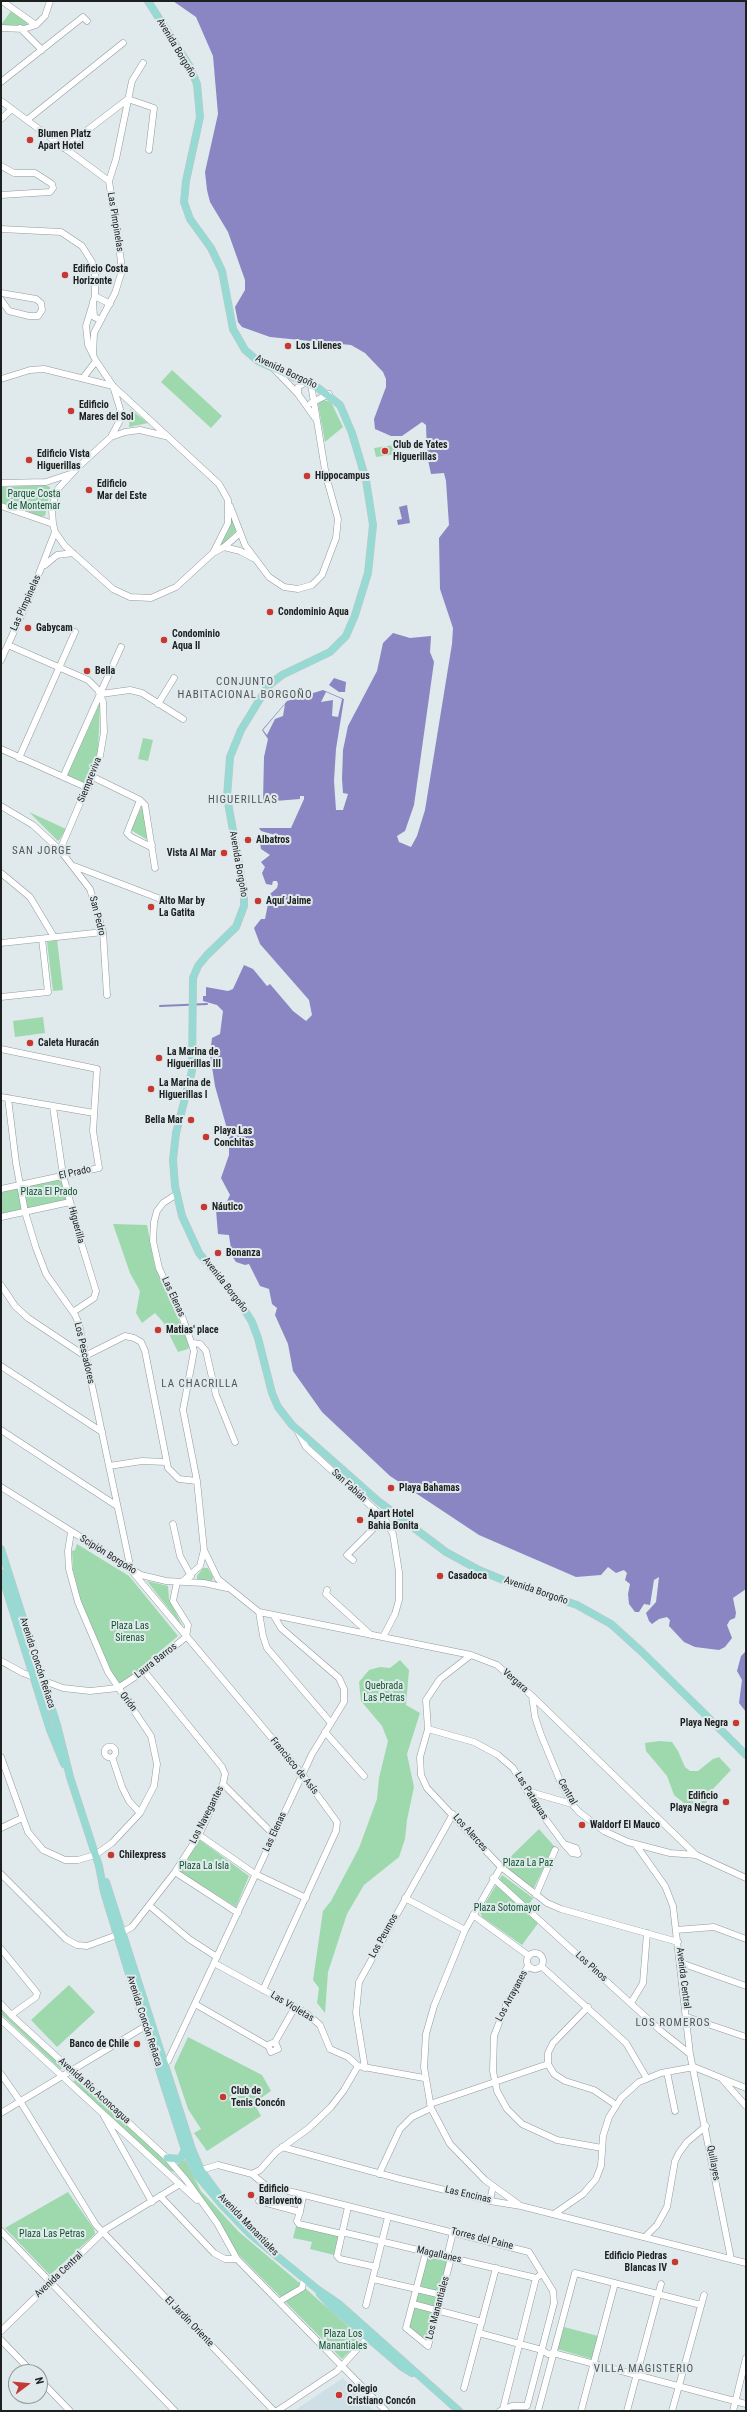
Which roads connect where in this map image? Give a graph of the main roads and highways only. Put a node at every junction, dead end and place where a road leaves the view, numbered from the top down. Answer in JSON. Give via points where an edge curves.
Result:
{"nodes":[{"id":1,"x":148,"y":1,"type":"edge"},
{"id":2,"x":1,"y":1549,"type":"edge"},
{"id":3,"x":1,"y":1573,"type":"edge"},
{"id":4,"x":746,"y":1755,"type":"edge"},
{"id":5,"x":70,"y":1777,"type":"junction"},
{"id":6,"x":160,"y":2064,"type":"junction"},
{"id":7,"x":185,"y":2150,"type":"junction"},
{"id":8,"x":167,"y":2158,"type":"road end"},
{"id":9,"x":198,"y":2172,"type":"junction"},
{"id":10,"x":460,"y":2411,"type":"edge"}],
"edges":[{"from":1,"to":4,"type":"main road","name":"Avenida Borgoño","via":[[190,67],[199,92],[199,121],[184,195],[188,215],[211,248],[222,271],[229,316],[236,336],[251,356],[328,394],[340,405],[369,491],[373,525],[368,573],[346,636],[330,652],[274,680],[252,710],[237,738],[228,767],[227,796],[244,892],[244,906],[236,927],[198,966],[193,978],[192,1071],[173,1151],[174,1177],[185,1223],[199,1253],[241,1304],[252,1322],[274,1400],[298,1430],[378,1501],[446,1552],[503,1580],[577,1605],[611,1624]]},
{"from":2,"to":5,"type":"main road","name":"Avenida Concón Reñaca"},
{"from":3,"to":5,"type":"main road","name":"Avenida Concón Reñaca","via":[[53,1736]]},
{"from":5,"to":6,"type":"main road","name":"Avenida Concón Reñaca"},
{"from":6,"to":7,"type":"main road","name":"Avenida Concón Reñaca"},
{"from":6,"to":9,"type":"main road","name":"Avenida Concón Reñaca"},
{"from":7,"to":8,"type":"main road","via":[[180,2159]]},
{"from":7,"to":9,"type":"main road","name":"Avenida Concón Reñaca"},
{"from":9,"to":10,"type":"main road","name":"Avenida Manantiales","via":[[236,2220],[304,2279],[336,2302],[402,2367],[417,2374]]}]}
